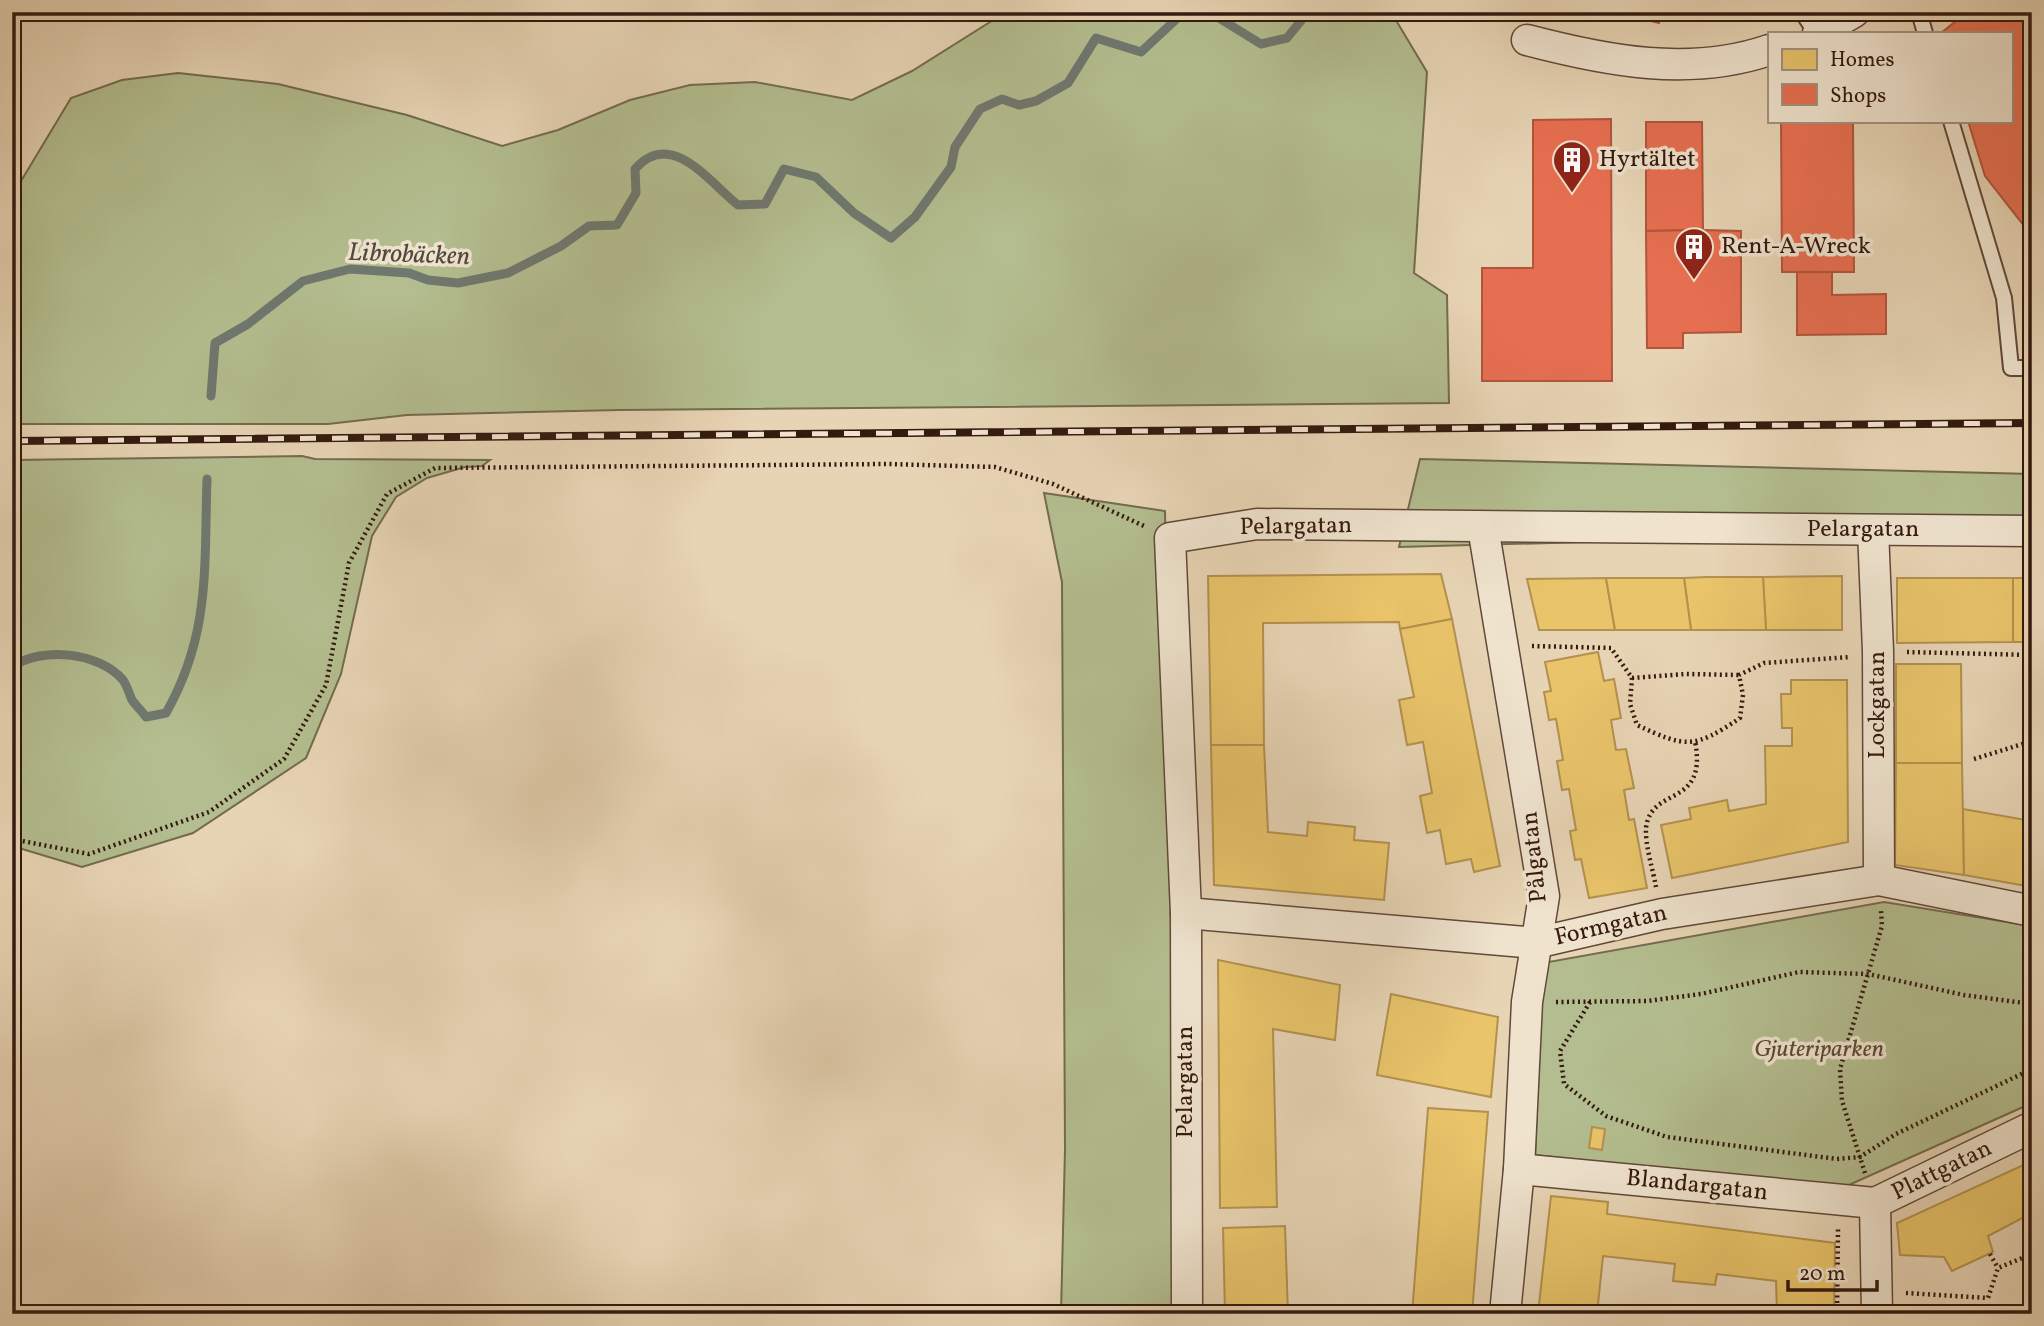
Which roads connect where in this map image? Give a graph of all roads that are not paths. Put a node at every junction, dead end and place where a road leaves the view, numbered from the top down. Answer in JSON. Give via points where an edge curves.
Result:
{"nodes":[{"id":1,"x":1802,"y":12,"type":"edge"},
{"id":2,"x":1854,"y":12,"type":"edge"},
{"id":3,"x":1919,"y":12,"type":"edge"},
{"id":4,"x":1816,"y":32,"type":"edge"},
{"id":5,"x":1819,"y":32,"type":"edge"},
{"id":6,"x":1925,"y":32,"type":"edge"},
{"id":7,"x":1527,"y":40,"type":"dead end"},
{"id":8,"x":1768,"y":50,"type":"edge"},
{"id":9,"x":1951,"y":122,"type":"edge"},
{"id":10,"x":2032,"y":368,"type":"edge"},
{"id":11,"x":1483,"y":527,"type":"junction"},
{"id":12,"x":1873,"y":530,"type":"junction"},
{"id":13,"x":2032,"y":531,"type":"edge"},
{"id":14,"x":1878,"y":880,"type":"junction"},
{"id":15,"x":2032,"y":911,"type":"edge"},
{"id":16,"x":1186,"y":913,"type":"junction"},
{"id":17,"x":1536,"y":943,"type":"junction"},
{"id":18,"x":2032,"y":1127,"type":"edge"},
{"id":19,"x":1519,"y":1169,"type":"junction"},
{"id":20,"x":1875,"y":1203,"type":"junction"},
{"id":21,"x":1886,"y":1303,"type":"edge"},
{"id":22,"x":1187,"y":1314,"type":"edge"},
{"id":23,"x":1505,"y":1314,"type":"edge"}],
"edges":[{"from":1,"to":4,"type":"lane"},
{"from":2,"to":5,"type":"street"},
{"from":3,"to":6,"type":"lane"},
{"from":7,"to":8,"type":"street","via":[[1595,58],[1665,65],[1739,60]]},
{"from":9,"to":10,"type":"lane","via":[[2004,298],[2011,368]]},
{"from":11,"to":12,"type":"street","name":"Pelargatan"},
{"from":11,"to":16,"type":"street","name":"Pelargatan","via":[[1257,524],[1170,538]]},
{"from":11,"to":17,"type":"street","name":"Pålgatan","via":[[1544,896]]},
{"from":12,"to":13,"type":"street","name":"Pelargatan"},
{"from":12,"to":14,"type":"street","name":"Lockgatan"},
{"from":14,"to":15,"type":"street","name":"Formgatan"},
{"from":14,"to":17,"type":"street","name":"Formgatan","via":[[1662,914]]},
{"from":16,"to":17,"type":"street","name":"Formgatan"},
{"from":16,"to":22,"type":"street","name":"Pelargatan"},
{"from":17,"to":19,"type":"street","name":"Pålgatan","via":[[1527,1002]]},
{"from":18,"to":20,"type":"street","name":"Plattgatan"},
{"from":19,"to":20,"type":"street","name":"Blandargatan"},
{"from":19,"to":23,"type":"street","name":"Pålgatan"},
{"from":20,"to":21,"type":"street","name":"Plattgatan"}]}
